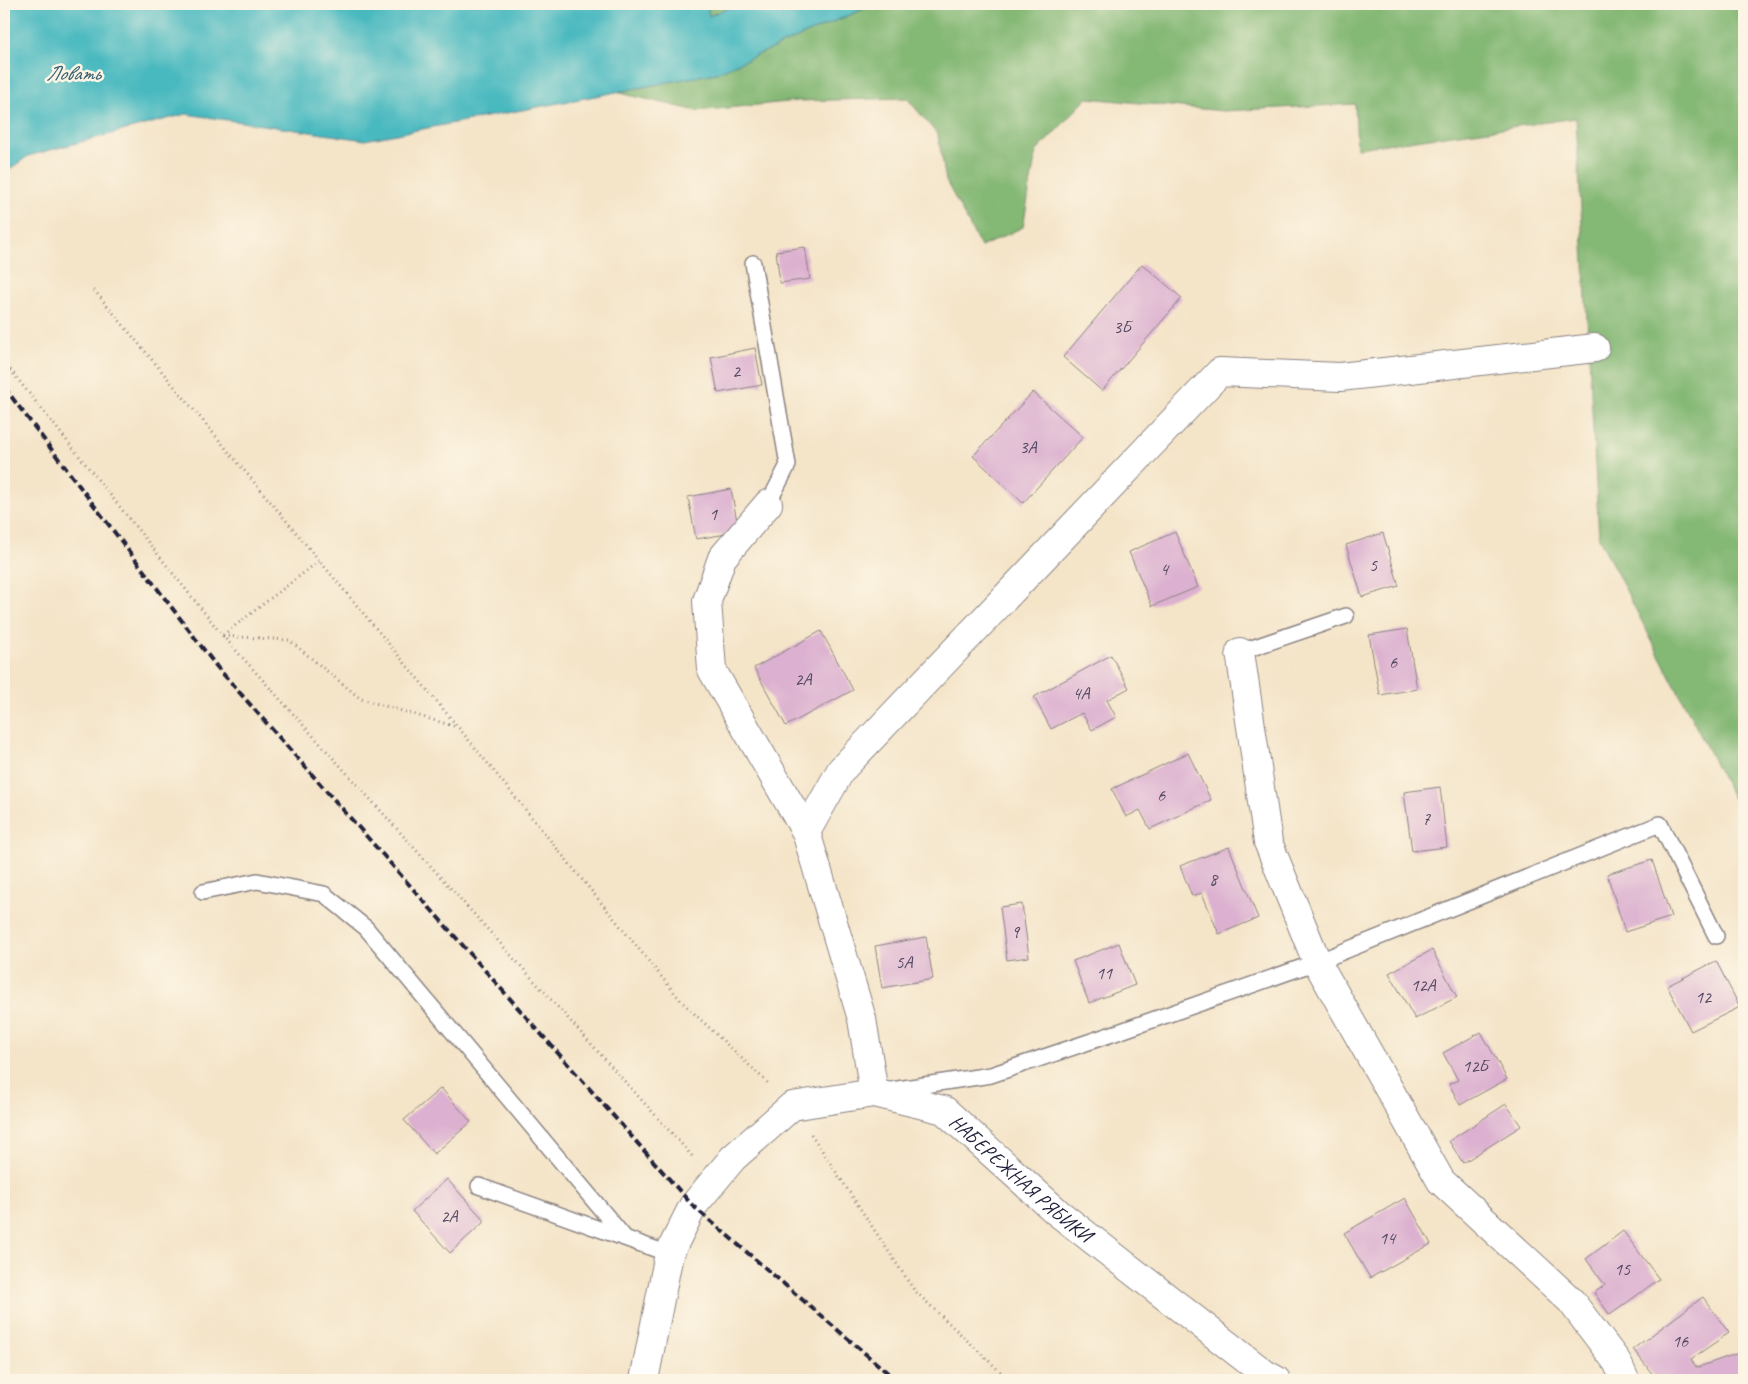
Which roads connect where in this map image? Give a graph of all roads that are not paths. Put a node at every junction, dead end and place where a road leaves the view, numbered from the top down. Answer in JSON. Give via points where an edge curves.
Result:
{"nodes":[{"id":1,"x":753,"y":263,"type":"dead end"},
{"id":2,"x":1595,"y":348,"type":"dead end"},
{"id":3,"x":768,"y":504,"type":"joint"},
{"id":4,"x":1346,"y":616,"type":"dead end"},
{"id":5,"x":1240,"y":652,"type":"joint"},
{"id":6,"x":806,"y":832,"type":"junction"},
{"id":7,"x":203,"y":892,"type":"dead end"},
{"id":8,"x":1716,"y":936,"type":"dead end"},
{"id":9,"x":1317,"y":962,"type":"junction"},
{"id":10,"x":874,"y":1093,"type":"junction"},
{"id":11,"x":479,"y":1186,"type":"dead end"},
{"id":12,"x":625,"y":1238,"type":"junction"},
{"id":13,"x":670,"y":1254,"type":"junction"},
{"id":14,"x":644,"y":1380,"type":"edge"},
{"id":15,"x":1276,"y":1380,"type":"edge"},
{"id":16,"x":1625,"y":1380,"type":"edge"}],
"edges":[{"from":1,"to":3,"type":"lane","via":[[788,464]]},
{"from":2,"to":6,"type":"street","via":[[1340,377],[1220,372],[842,770]]},
{"from":3,"to":6,"type":"street","via":[[722,558],[707,601],[712,670]]},
{"from":4,"to":5,"type":"lane"},
{"from":5,"to":9,"type":"street","via":[[1268,842]]},
{"from":6,"to":10,"type":"street","via":[[862,1019]]},
{"from":7,"to":12,"type":"lane","via":[[257,881],[324,894],[366,928]]},
{"from":8,"to":9,"type":"lane","via":[[1660,824]]},
{"from":9,"to":10,"type":"lane","via":[[991,1075]]},
{"from":9,"to":16,"type":"street","via":[[1441,1180],[1571,1301],[1617,1362]]},
{"from":10,"to":13,"type":"street","name":"НАБЕРЕЖНАЯ РЯБИКИ","via":[[792,1106],[733,1158],[693,1206]]},
{"from":10,"to":15,"type":"street","name":"НАБЕРЕЖНАЯ РЯБИКИ","via":[[944,1110],[1057,1212]]},
{"from":11,"to":12,"type":"lane"},
{"from":12,"to":13,"type":"lane"},
{"from":13,"to":14,"type":"street"}]}
